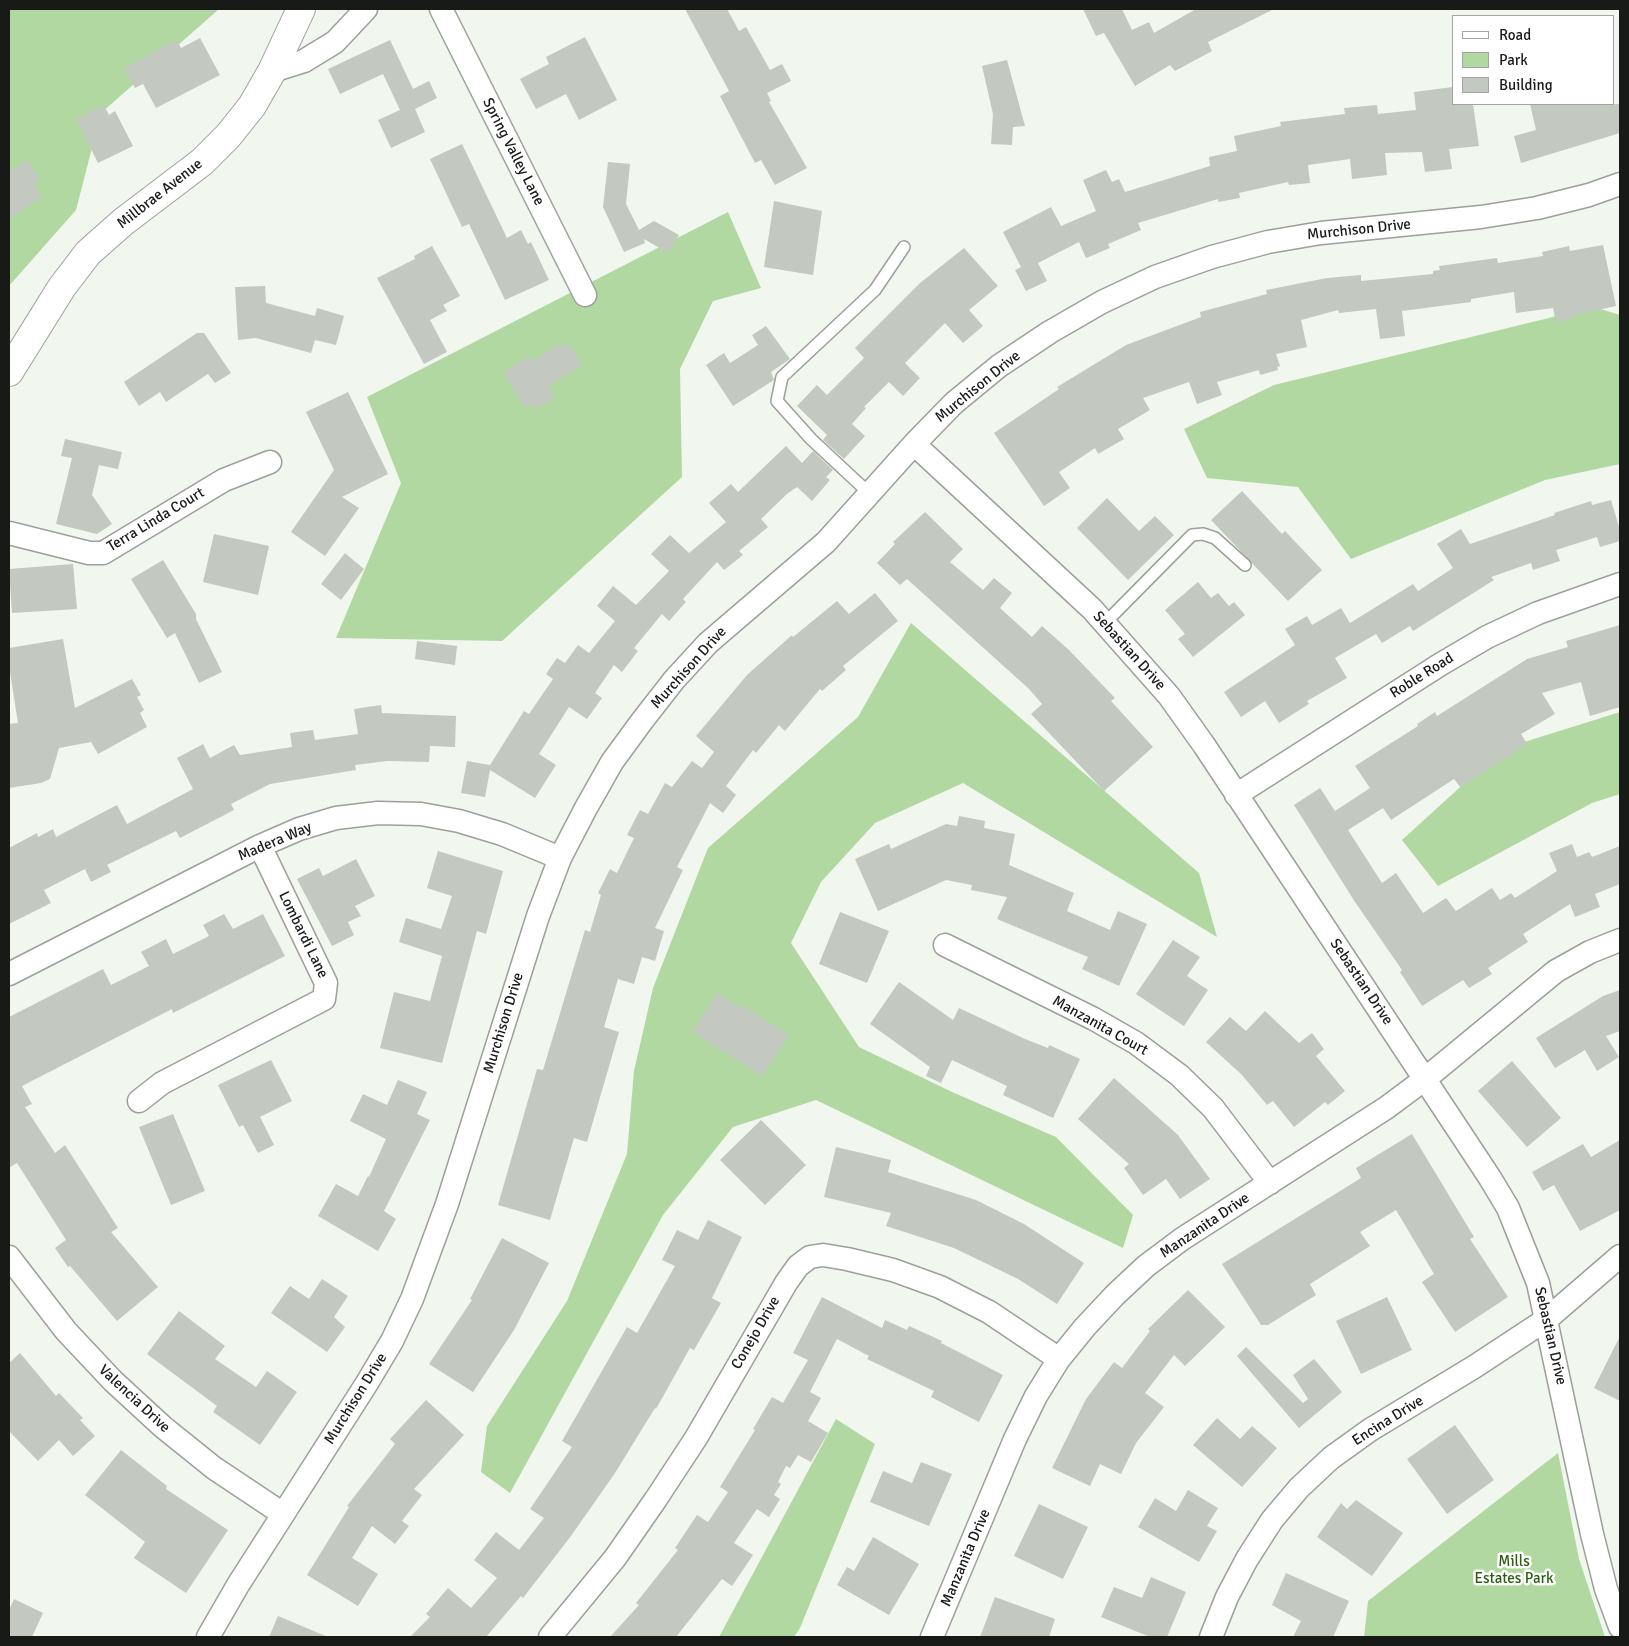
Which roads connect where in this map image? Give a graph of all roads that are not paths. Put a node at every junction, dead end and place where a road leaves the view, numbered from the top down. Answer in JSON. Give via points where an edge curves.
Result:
{"nodes":[{"id":1,"x":300,"y":9,"type":"edge"},
{"id":2,"x":366,"y":9,"type":"edge"},
{"id":3,"x":441,"y":9,"type":"edge"},
{"id":4,"x":272,"y":71,"type":"junction"},
{"id":5,"x":1620,"y":184,"type":"edge"},
{"id":6,"x":904,"y":247,"type":"dead end"},
{"id":7,"x":585,"y":295,"type":"dead end"},
{"id":8,"x":9,"y":372,"type":"edge"},
{"id":9,"x":914,"y":444,"type":"junction"},
{"id":10,"x":270,"y":462,"type":"dead end"},
{"id":11,"x":870,"y":494,"type":"junction"},
{"id":12,"x":9,"y":533,"type":"edge"},
{"id":13,"x":1245,"y":565,"type":"dead end"},
{"id":14,"x":1620,"y":584,"type":"edge"},
{"id":15,"x":1105,"y":623,"type":"junction"},
{"id":16,"x":1236,"y":795,"type":"junction"},
{"id":17,"x":260,"y":846,"type":"junction"},
{"id":18,"x":560,"y":858,"type":"junction"},
{"id":19,"x":1620,"y":940,"type":"edge"},
{"id":20,"x":945,"y":946,"type":"dead end"},
{"id":21,"x":9,"y":974,"type":"edge"},
{"id":22,"x":1425,"y":1079,"type":"junction"},
{"id":23,"x":139,"y":1101,"type":"dead end"},
{"id":24,"x":1270,"y":1183,"type":"junction"},
{"id":25,"x":1620,"y":1256,"type":"edge"},
{"id":26,"x":9,"y":1257,"type":"edge"},
{"id":27,"x":1547,"y":1318,"type":"junction"},
{"id":28,"x":1059,"y":1360,"type":"junction"},
{"id":29,"x":283,"y":1514,"type":"junction"},
{"id":30,"x":1613,"y":1585,"type":"edge"},
{"id":31,"x":1620,"y":1627,"type":"edge"},
{"id":32,"x":208,"y":1637,"type":"edge"},
{"id":33,"x":550,"y":1637,"type":"edge"},
{"id":34,"x":932,"y":1637,"type":"edge"},
{"id":35,"x":1211,"y":1637,"type":"edge"}],
"edges":[{"from":1,"to":4,"type":"street","name":"Millbrae Avenue"},
{"from":2,"to":4,"type":"street","via":[[335,42],[304,61]]},
{"from":3,"to":7,"type":"street","name":"Spring Valley Lane"},
{"from":4,"to":8,"type":"street","name":"Millbrae Avenue","via":[[252,106],[202,162],[88,253],[62,287]]},
{"from":5,"to":9,"type":"street","name":"Murchison Drive","via":[[1537,208],[1268,242],[1163,274],[1102,302],[999,366],[954,403]]},
{"from":6,"to":11,"type":"lane","via":[[875,290],[782,377],[777,402]]},
{"from":9,"to":11,"type":"street","name":"Murchison Drive"},
{"from":9,"to":15,"type":"street","name":"Sebastian Drive"},
{"from":10,"to":12,"type":"street","name":"Terra Linda Court","via":[[217,484],[103,553],[89,553]]},
{"from":11,"to":18,"type":"street","name":"Murchison Drive","via":[[826,542],[743,611],[674,680],[612,762]]},
{"from":13,"to":15,"type":"lane","via":[[1215,538],[1192,535]]},
{"from":14,"to":16,"type":"street","name":"Roble Road","via":[[1538,612],[1487,637]]},
{"from":15,"to":16,"type":"street","name":"Sebastian Drive","via":[[1169,696]]},
{"from":16,"to":22,"type":"street","name":"Sebastian Drive"},
{"from":17,"to":18,"type":"street","name":"Madera Way","via":[[336,818],[378,813],[421,814],[502,834]]},
{"from":17,"to":21,"type":"street","name":"Madera Way"},
{"from":17,"to":23,"type":"street","name":"Lombardi Lane","via":[[326,983],[324,999],[162,1083]]},
{"from":18,"to":29,"type":"street","name":"Murchison Drive","via":[[538,916],[448,1204],[412,1299],[368,1383]]},
{"from":19,"to":22,"type":"street","name":"Manzanita Drive","via":[[1556,971]]},
{"from":20,"to":24,"type":"street","name":"Manzanita Court","via":[[1136,1043],[1179,1075],[1213,1108]]},
{"from":22,"to":24,"type":"street","name":"Manzanita Drive"},
{"from":22,"to":27,"type":"street","name":"Sebastian Drive","via":[[1508,1208],[1538,1283]]},
{"from":24,"to":28,"type":"street","name":"Manzanita Drive","via":[[1146,1266],[1085,1327]]},
{"from":25,"to":27,"type":"street","name":"Encina Drive"},
{"from":26,"to":29,"type":"street","name":"Valencia Drive","via":[[66,1331],[162,1427]]},
{"from":27,"to":30,"type":"street","name":"Sebastian Drive","via":[[1592,1534]]},
{"from":27,"to":35,"type":"street","name":"Encina Drive","via":[[1370,1430],[1331,1458],[1299,1488],[1272,1520],[1247,1559]]},
{"from":28,"to":33,"type":"street","name":"Conejo Drive","via":[[989,1312],[940,1287],[847,1258],[810,1257],[798,1266],[786,1283],[696,1438],[656,1499],[615,1558]]},
{"from":28,"to":34,"type":"street","name":"Manzanita Drive","via":[[1036,1396],[1015,1439]]},
{"from":29,"to":32,"type":"street","name":"Murchison Drive"},
{"from":30,"to":31,"type":"street","name":"Sebastian Drive"}]}
